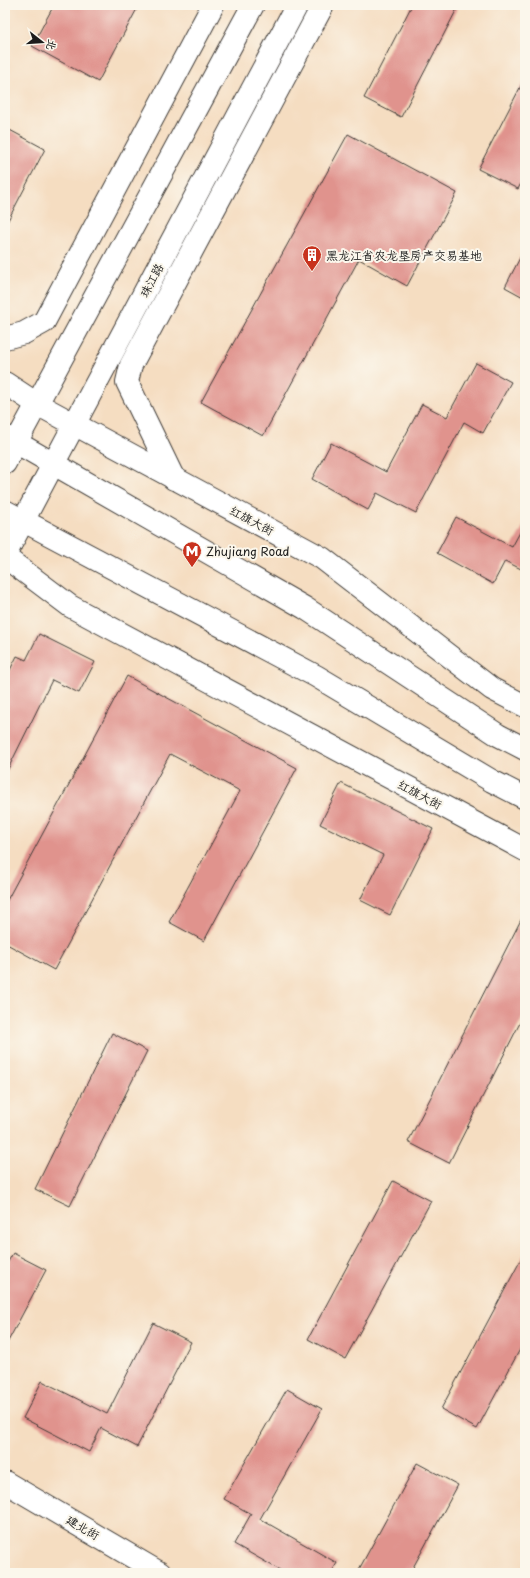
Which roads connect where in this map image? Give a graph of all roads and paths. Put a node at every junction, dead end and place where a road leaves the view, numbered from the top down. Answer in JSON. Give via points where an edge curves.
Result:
{"nodes":[{"id":1,"x":214,"y":5,"type":"edge"},
{"id":2,"x":253,"y":5,"type":"edge"},
{"id":3,"x":297,"y":5,"type":"edge"},
{"id":4,"x":323,"y":5,"type":"edge"},
{"id":5,"x":5,"y":338,"type":"edge"},
{"id":6,"x":5,"y":383,"type":"edge"},
{"id":7,"x":37,"y":404,"type":"junction"},
{"id":8,"x":75,"y":424,"type":"junction"},
{"id":9,"x":10,"y":439,"type":"edge"},
{"id":10,"x":5,"y":463,"type":"edge"},
{"id":11,"x":54,"y":464,"type":"junction"},
{"id":12,"x":174,"y":479,"type":"junction"},
{"id":13,"x":14,"y":516,"type":"edge"},
{"id":14,"x":5,"y":556,"type":"edge"},
{"id":15,"x":525,"y":706,"type":"edge"},
{"id":16,"x":525,"y":749,"type":"edge"},
{"id":17,"x":525,"y":798,"type":"edge"},
{"id":18,"x":525,"y":850,"type":"edge"},
{"id":19,"x":5,"y":1482,"type":"edge"},
{"id":20,"x":160,"y":1573,"type":"edge"}],
"edges":[{"from":1,"to":5,"type":"main road","via":[[44,322],[24,333]]},
{"from":2,"to":7,"type":"main road"},
{"from":3,"to":8,"type":"main road","name":"珠江路"},
{"from":4,"to":12,"type":"main road","name":"珠江路","via":[[131,365],[127,382]]},
{"from":6,"to":7,"type":"main road","name":"红旗大街"},
{"from":7,"to":8,"type":"main road","name":"红旗大街"},
{"from":7,"to":9,"type":"main road"},
{"from":8,"to":11,"type":"main road","name":"珠江路"},
{"from":8,"to":12,"type":"main road","name":"红旗大街"},
{"from":9,"to":10,"type":"main road"},
{"from":9,"to":11,"type":"main road"},
{"from":11,"to":13,"type":"main road","name":"珠江路"},
{"from":11,"to":16,"type":"main road","via":[[305,608],[498,735]]},
{"from":12,"to":15,"type":"main road","name":"红旗大街","via":[[322,558],[492,689]]},
{"from":13,"to":14,"type":"main road","name":"珠江路"},
{"from":13,"to":17,"type":"main road","via":[[316,676]]},
{"from":14,"to":18,"type":"main road","name":"红旗大街","via":[[70,606]]},
{"from":19,"to":20,"type":"main road","name":"建北街"}]}
